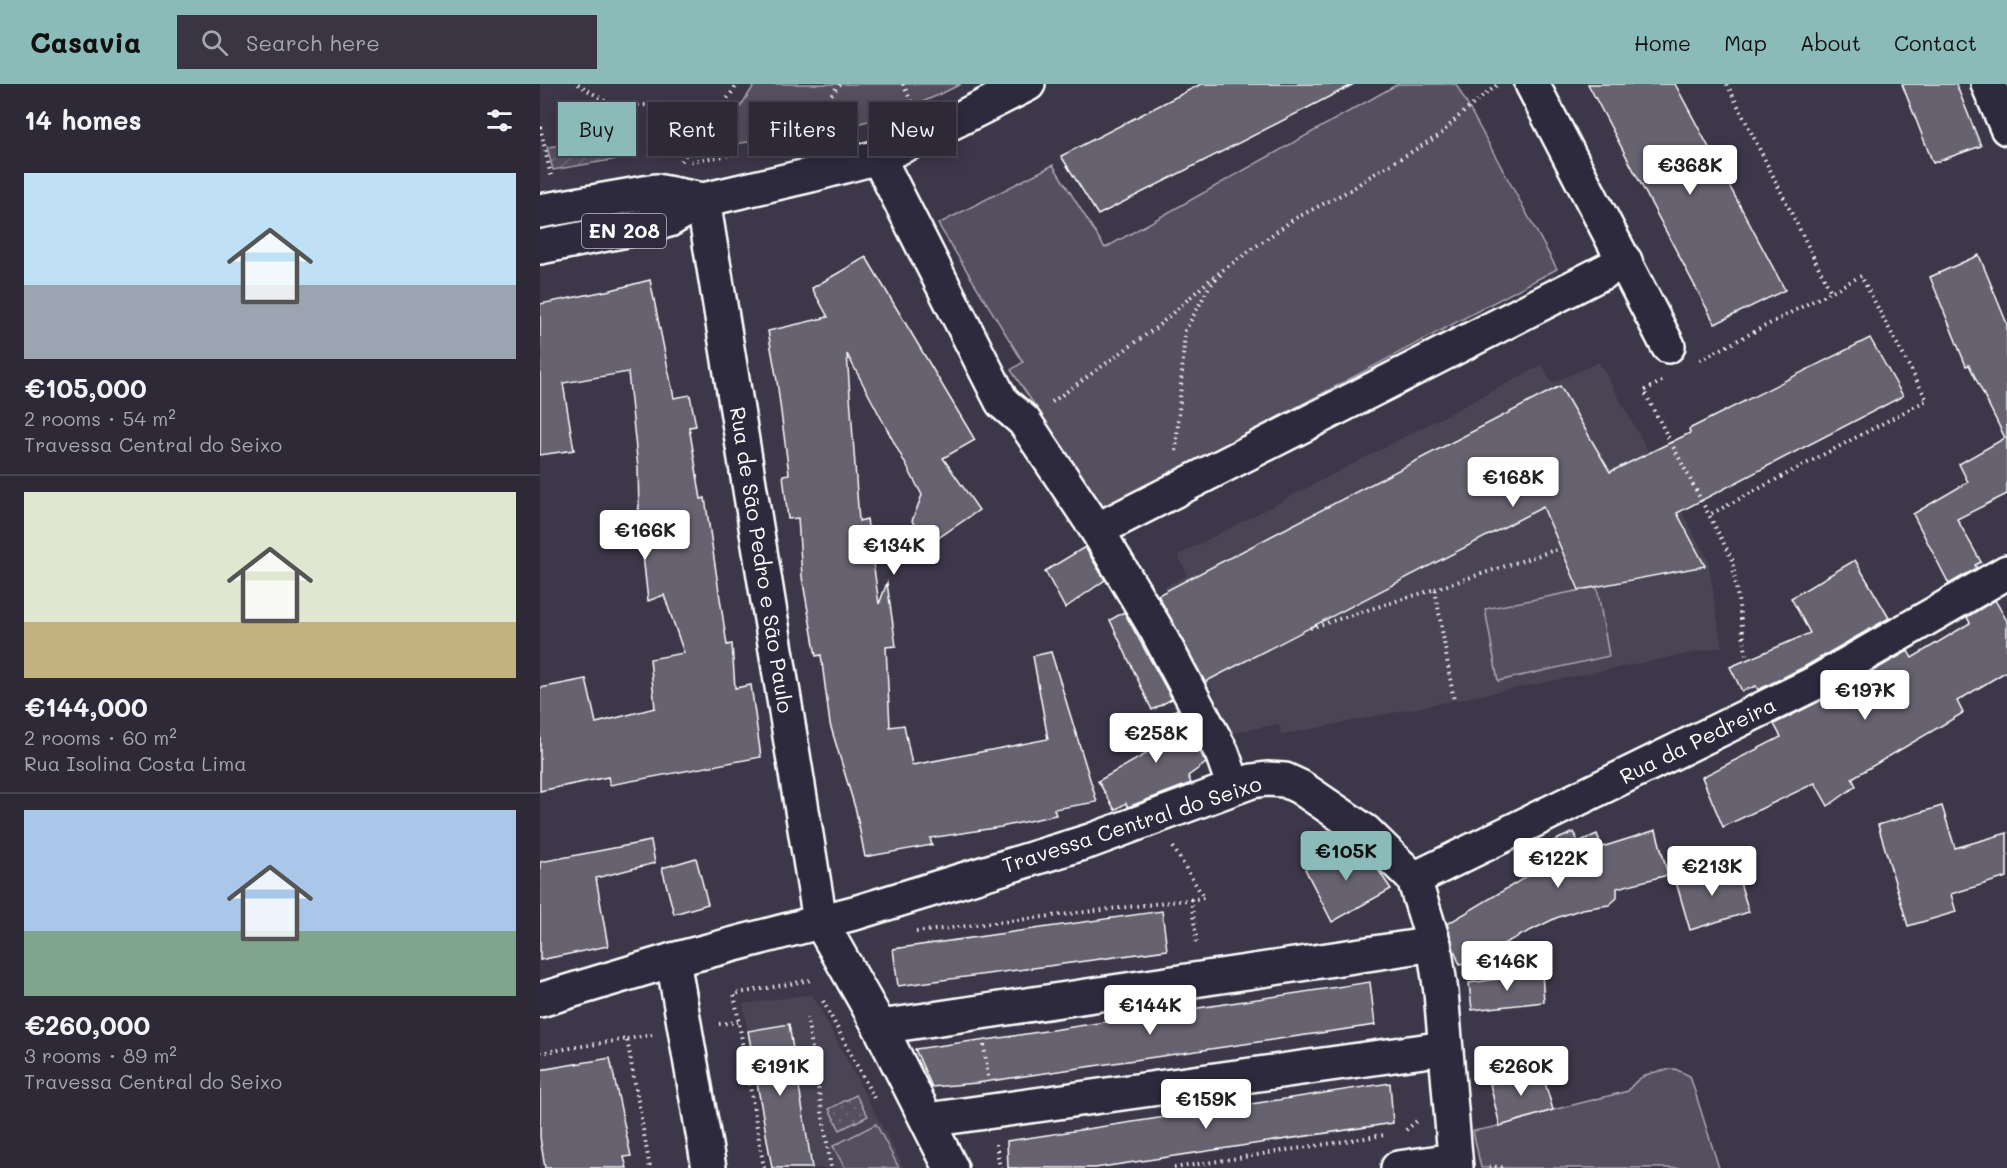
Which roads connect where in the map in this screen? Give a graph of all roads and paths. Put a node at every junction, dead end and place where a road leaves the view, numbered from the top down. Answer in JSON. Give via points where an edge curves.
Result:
{"nodes":[{"id":1,"x":578,"y":84,"type":"edge"},
{"id":2,"x":738,"y":84,"type":"edge"},
{"id":3,"x":840,"y":84,"type":"edge"},
{"id":4,"x":903,"y":84,"type":"edge"},
{"id":5,"x":1028,"y":84,"type":"edge"},
{"id":6,"x":1498,"y":84,"type":"edge"},
{"id":7,"x":1532,"y":84,"type":"edge"},
{"id":8,"x":1727,"y":84,"type":"edge"},
{"id":9,"x":1988,"y":84,"type":"edge"},
{"id":10,"x":725,"y":102,"type":"edge"},
{"id":11,"x":825,"y":102,"type":"edge"},
{"id":12,"x":911,"y":102,"type":"edge"},
{"id":13,"x":648,"y":105,"type":"edge"},
{"id":14,"x":2007,"y":128,"type":"edge"},
{"id":15,"x":685,"y":156,"type":"edge"},
{"id":16,"x":878,"y":157,"type":"junction"},
{"id":17,"x":680,"y":162,"type":"dead end"},
{"id":18,"x":703,"y":200,"type":"junction"},
{"id":19,"x":540,"y":211,"type":"edge"},
{"id":20,"x":540,"y":247,"type":"edge"},
{"id":21,"x":1625,"y":261,"type":"junction"},
{"id":22,"x":1227,"y":267,"type":"junction"},
{"id":23,"x":1831,"y":292,"type":"junction"},
{"id":24,"x":1675,"y":358,"type":"junction"},
{"id":25,"x":1024,"y":421,"type":"junction"},
{"id":26,"x":1173,"y":491,"type":"junction"},
{"id":27,"x":1709,"y":515,"type":"junction"},
{"id":28,"x":1097,"y":530,"type":"junction"},
{"id":29,"x":1561,"y":548,"type":"dead end"},
{"id":30,"x":2007,"y":572,"type":"edge"},
{"id":31,"x":1435,"y":589,"type":"junction"},
{"id":32,"x":1310,"y":628,"type":"dead end"},
{"id":33,"x":1747,"y":660,"type":"dead end"},
{"id":34,"x":1454,"y":701,"type":"dead end"},
{"id":35,"x":1234,"y":787,"type":"junction"},
{"id":36,"x":1155,"y":817,"type":"junction"},
{"id":37,"x":1414,"y":879,"type":"junction"},
{"id":38,"x":820,"y":921,"type":"junction"},
{"id":39,"x":915,"y":933,"type":"dead end"},
{"id":40,"x":1434,"y":944,"type":"junction"},
{"id":41,"x":673,"y":960,"type":"junction"},
{"id":42,"x":817,"y":990,"type":"dead end"},
{"id":43,"x":540,"y":1000,"type":"edge"},
{"id":44,"x":822,"y":1000,"type":"dead end"},
{"id":45,"x":979,"y":1012,"type":"junction"},
{"id":46,"x":807,"y":1017,"type":"dead end"},
{"id":47,"x":880,"y":1027,"type":"junction"},
{"id":48,"x":1445,"y":1047,"type":"junction"},
{"id":49,"x":540,"y":1053,"type":"edge"},
{"id":50,"x":876,"y":1101,"type":"dead end"},
{"id":51,"x":992,"y":1112,"type":"junction"},
{"id":52,"x":1420,"y":1116,"type":"dead end"},
{"id":53,"x":928,"y":1120,"type":"junction"},
{"id":54,"x":1398,"y":1133,"type":"dead end"},
{"id":55,"x":1387,"y":1135,"type":"dead end"},
{"id":56,"x":1455,"y":1164,"type":"edge"},
{"id":57,"x":650,"y":1168,"type":"edge"},
{"id":58,"x":709,"y":1168,"type":"edge"},
{"id":59,"x":764,"y":1168,"type":"edge"},
{"id":60,"x":831,"y":1168,"type":"edge"},
{"id":61,"x":951,"y":1168,"type":"edge"},
{"id":62,"x":1174,"y":1168,"type":"edge"},
{"id":63,"x":1398,"y":1168,"type":"edge"}],
"edges":[{"from":1,"to":13,"type":"path","via":[[611,105]]},
{"from":2,"to":10,"type":"path"},
{"from":3,"to":11,"type":"path"},
{"from":4,"to":12,"type":"path"},
{"from":5,"to":16,"type":"street","number":"EN 208"},
{"from":6,"to":22,"type":"path","via":[[1440,135],[1294,219]]},
{"from":7,"to":21,"type":"street"},
{"from":8,"to":23,"type":"path"},
{"from":9,"to":14,"type":"street"},
{"from":15,"to":17,"type":"path"},
{"from":16,"to":18,"type":"street","number":"EN 208"},
{"from":16,"to":25,"type":"street","via":[[1002,402]]},
{"from":18,"to":19,"type":"street","number":"EN 208","via":[[656,190]]},
{"from":18,"to":20,"type":"street","number":"EN 208","via":[[669,220]]},
{"from":18,"to":38,"type":"street","name":"Rua de São Pedro e São Paulo"},
{"from":21,"to":24,"type":"street"},
{"from":21,"to":26,"type":"street"},
{"from":22,"to":25,"type":"path","via":[[1157,327]]},
{"from":22,"to":26,"type":"path","via":[[1209,287],[1185,331]]},
{"from":23,"to":24,"type":"path"},
{"from":23,"to":27,"type":"path","via":[[1861,276],[1927,400]]},
{"from":24,"to":27,"type":"path","via":[[1644,391]]},
{"from":25,"to":28,"type":"street"},
{"from":26,"to":28,"type":"street"},
{"from":27,"to":33,"type":"path","via":[[1732,559]]},
{"from":28,"to":35,"type":"street","via":[[1156,629],[1222,753]]},
{"from":29,"to":31,"type":"path"},
{"from":30,"to":37,"type":"street","name":"Rua da Pedreira","via":[[1813,684]]},
{"from":31,"to":32,"type":"path"},
{"from":31,"to":34,"type":"path"},
{"from":35,"to":36,"type":"street","name":"Travessa Central do Seixo"},
{"from":35,"to":37,"type":"street","name":"Travessa Central do Seixo","via":[[1267,779],[1293,783],[1366,832]]},
{"from":36,"to":38,"type":"street","name":"Travessa Central do Seixo","via":[[1090,841]]},
{"from":36,"to":39,"type":"path","via":[[1204,898]]},
{"from":37,"to":40,"type":"street","name":"Travessa Central do Seixo"},
{"from":38,"to":41,"type":"street","name":"Travessa Central do Seixo"},
{"from":38,"to":47,"type":"street"},
{"from":40,"to":45,"type":"street"},
{"from":40,"to":48,"type":"street","name":"Travessa Central do Seixo"},
{"from":41,"to":43,"type":"street","name":"Travessa Central do Seixo"},
{"from":41,"to":58,"type":"street"},
{"from":42,"to":59,"type":"path","via":[[811,980],[734,994]]},
{"from":44,"to":50,"type":"path"},
{"from":45,"to":47,"type":"street"},
{"from":45,"to":51,"type":"path"},
{"from":46,"to":60,"type":"path"},
{"from":47,"to":53,"type":"street"},
{"from":48,"to":51,"type":"street"},
{"from":48,"to":56,"type":"street","name":"Travessa Central do Seixo"},
{"from":49,"to":57,"type":"path","via":[[627,1039]]},
{"from":51,"to":53,"type":"street"},
{"from":52,"to":54,"type":"path","via":[[1414,1125]]},
{"from":53,"to":61,"type":"street"},
{"from":55,"to":62,"type":"path"},
{"from":56,"to":63,"type":"street"}]}
